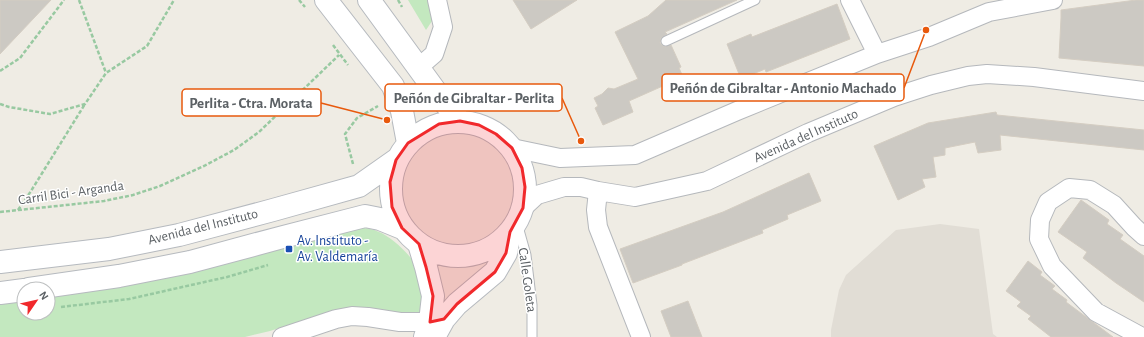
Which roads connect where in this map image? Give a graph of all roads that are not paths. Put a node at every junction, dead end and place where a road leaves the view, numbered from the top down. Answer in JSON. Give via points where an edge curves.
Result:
{"nodes":[{"id":1,"x":326,"y":0,"type":"edge"},
{"id":2,"x":369,"y":0,"type":"edge"},
{"id":3,"x":437,"y":0,"type":"edge"},
{"id":4,"x":755,"y":0,"type":"edge"},
{"id":5,"x":850,"y":0,"type":"edge"},
{"id":6,"x":1053,"y":0,"type":"edge"},
{"id":7,"x":987,"y":6,"type":"edge"},
{"id":8,"x":666,"y":41,"type":"dead end"},
{"id":9,"x":877,"y":54,"type":"junction"},
{"id":10,"x":419,"y":67,"type":"junction"},
{"id":11,"x":1144,"y":91,"type":"edge"},
{"id":12,"x":460,"y":121,"type":"junction"},
{"id":13,"x":512,"y":148,"type":"junction"},
{"id":14,"x":402,"y":152,"type":"junction"},
{"id":15,"x":598,"y":191,"type":"junction"},
{"id":16,"x":517,"y":221,"type":"junction"},
{"id":17,"x":402,"y":228,"type":"junction"},
{"id":18,"x":1144,"y":236,"type":"edge"},
{"id":19,"x":418,"y":244,"type":"junction"},
{"id":20,"x":0,"y":262,"type":"edge"},
{"id":21,"x":56,"y":285,"type":"edge"},
{"id":22,"x":16,"y":291,"type":"edge"},
{"id":23,"x":0,"y":293,"type":"edge"},
{"id":24,"x":433,"y":329,"type":"edge"},
{"id":25,"x":404,"y":330,"type":"edge"},
{"id":26,"x":282,"y":337,"type":"edge"},
{"id":27,"x":532,"y":337,"type":"edge"},
{"id":28,"x":641,"y":337,"type":"edge"},
{"id":29,"x":1142,"y":337,"type":"edge"}],
"edges":[{"from":1,"to":14,"type":"main road","via":[[393,86],[402,110]]},
{"from":2,"to":10,"type":"main road"},
{"from":3,"to":10,"type":"street","via":[[443,28],[434,54]]},
{"from":4,"to":8,"type":"lane"},
{"from":5,"to":9,"type":"street"},
{"from":6,"to":7,"type":"street"},
{"from":7,"to":9,"type":"street","via":[[929,37]]},
{"from":9,"to":13,"type":"street","via":[[635,155],[560,158]]},
{"from":10,"to":12,"type":"main road"},
{"from":11,"to":15,"type":"street","name":"Avenida del Instituto","via":[[1034,77],[987,74],[968,76],[887,100],[808,133],[707,181],[635,197]]},
{"from":12,"to":13,"type":"main road","via":[[479,125],[496,134]]},
{"from":12,"to":14,"type":"main road","via":[[440,124],[421,132]]},
{"from":13,"to":16,"type":"main road","via":[[522,168],[525,187]]},
{"from":14,"to":17,"type":"main road","via":[[390,182],[392,207]]},
{"from":14,"to":20,"type":"main road","name":"Avenida del Instituto","via":[[359,186],[273,210],[194,231],[109,249]]},
{"from":15,"to":16,"type":"street","name":"Avenida del Instituto","via":[[564,187],[537,195]]},
{"from":15,"to":28,"type":"street","via":[[598,227]]},
{"from":16,"to":19,"type":"main road","via":[[491,248],[469,256],[444,256]]},
{"from":16,"to":24,"type":"main road","via":[[506,253],[495,272],[456,304]]},
{"from":16,"to":27,"type":"lane","name":"Calle Goleta","via":[[526,255],[532,305]]},
{"from":17,"to":19,"type":"main road"},
{"from":17,"to":21,"type":"main road","name":"Avenida del Instituto","via":[[365,216],[190,262]]},
{"from":18,"to":29,"type":"street","via":[[1114,205],[1090,190],[1068,188],[1048,202],[1040,220],[1038,239],[1052,266],[1096,312]]},
{"from":19,"to":24,"type":"main road","via":[[433,296]]},
{"from":22,"to":23,"type":"main road"},
{"from":24,"to":25,"type":"street"},
{"from":25,"to":26,"type":"street","via":[[368,317],[352,316]]}]}
